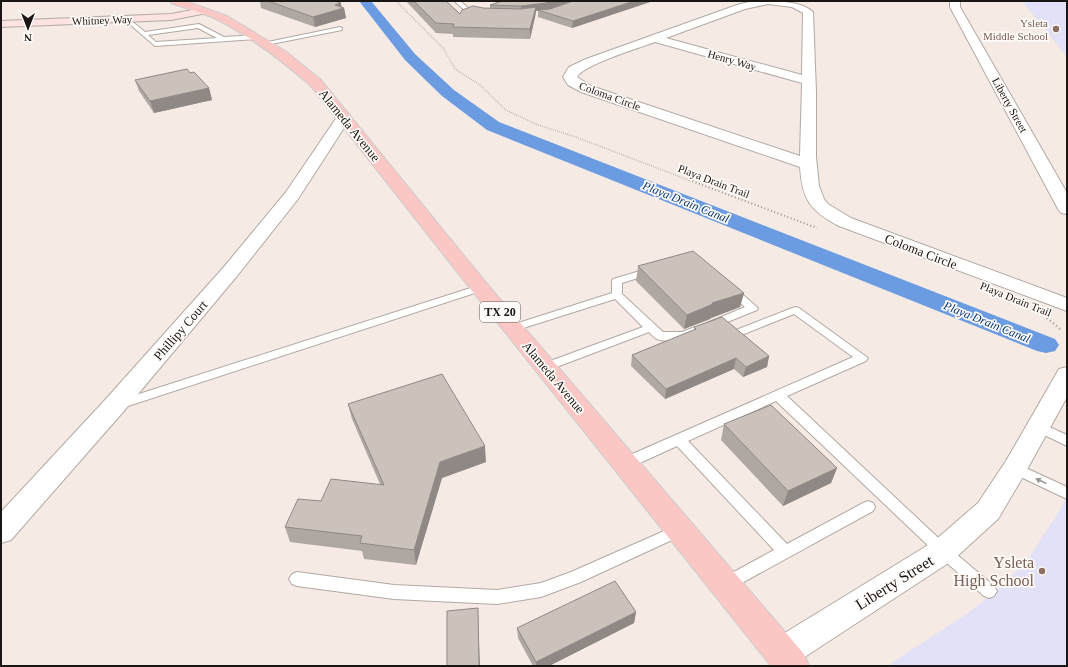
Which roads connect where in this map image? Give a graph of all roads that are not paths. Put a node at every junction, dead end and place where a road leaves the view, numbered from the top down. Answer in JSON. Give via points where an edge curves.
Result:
{"nodes":[{"id":1,"x":457,"y":1,"type":"edge"},
{"id":2,"x":766,"y":1,"type":"edge"},
{"id":3,"x":771,"y":1,"type":"edge"},
{"id":4,"x":955,"y":1,"type":"edge"},
{"id":5,"x":186,"y":4,"type":"edge"},
{"id":6,"x":483,"y":15,"type":"edge"},
{"id":7,"x":128,"y":20,"type":"junction"},
{"id":8,"x":1,"y":24,"type":"edge"},
{"id":9,"x":340,"y":29,"type":"dead end"},
{"id":10,"x":144,"y":34,"type":"junction"},
{"id":11,"x":656,"y":38,"type":"junction"},
{"id":12,"x":224,"y":39,"type":"junction"},
{"id":13,"x":261,"y":40,"type":"junction"},
{"id":14,"x":809,"y":81,"type":"junction"},
{"id":15,"x":344,"y":117,"type":"junction"},
{"id":16,"x":808,"y":164,"type":"junction"},
{"id":17,"x":1067,"y":209,"type":"edge"},
{"id":18,"x":662,"y":267,"type":"edge"},
{"id":19,"x":722,"y":283,"type":"edge"},
{"id":20,"x":480,"y":288,"type":"junction"},
{"id":21,"x":617,"y":295,"type":"junction"},
{"id":22,"x":1067,"y":306,"type":"edge"},
{"id":23,"x":642,"y":320,"type":"junction"},
{"id":24,"x":513,"y":328,"type":"junction"},
{"id":25,"x":740,"y":332,"type":"edge"},
{"id":26,"x":546,"y":367,"type":"junction"},
{"id":27,"x":1063,"y":391,"type":"edge"},
{"id":28,"x":778,"y":395,"type":"junction"},
{"id":29,"x":114,"y":406,"type":"junction"},
{"id":30,"x":1038,"y":427,"type":"junction"},
{"id":31,"x":678,"y":439,"type":"junction"},
{"id":32,"x":1067,"y":441,"type":"edge"},
{"id":33,"x":626,"y":463,"type":"junction"},
{"id":34,"x":1015,"y":468,"type":"junction"},
{"id":35,"x":1067,"y":493,"type":"edge"},
{"id":36,"x":868,"y":507,"type":"dead end"},
{"id":37,"x":681,"y":530,"type":"junction"},
{"id":38,"x":1,"y":531,"type":"edge"},
{"id":39,"x":943,"y":551,"type":"junction"},
{"id":40,"x":784,"y":552,"type":"junction"},
{"id":41,"x":297,"y":579,"type":"dead end"},
{"id":42,"x":725,"y":584,"type":"junction"},
{"id":43,"x":989,"y":590,"type":"dead end"},
{"id":44,"x":782,"y":662,"type":"edge"}],
"edges":[{"from":1,"to":6,"type":"lane","via":[[471,13]]},
{"from":2,"to":11,"type":"street","name":"Coloma Circle"},
{"from":3,"to":14,"type":"street","name":"Coloma Circle","via":[[795,4],[808,12]]},
{"from":4,"to":17,"type":"street","name":"Liberty Street","via":[[955,7]]},
{"from":5,"to":7,"type":"street","name":"Whitney Way","via":[[171,17]]},
{"from":5,"to":13,"type":"main road","name":"Alameda Avenue","number":"TX 20","via":[[223,18]]},
{"from":7,"to":8,"type":"street","name":"Whitney Way"},
{"from":7,"to":10,"type":"lane"},
{"from":9,"to":13,"type":"lane"},
{"from":10,"to":12,"type":"lane","via":[[199,26]]},
{"from":10,"to":12,"type":"lane","via":[[155,44]]},
{"from":11,"to":14,"type":"street","name":"Henry Way"},
{"from":11,"to":16,"type":"street","name":"Coloma Circle","via":[[590,62],[574,70],[570,77],[573,82],[586,89]]},
{"from":12,"to":13,"type":"lane"},
{"from":13,"to":15,"type":"main road","name":"Alameda Avenue","number":"TX 20","via":[[315,82]]},
{"from":14,"to":16,"type":"street","name":"Coloma Circle"},
{"from":15,"to":20,"type":"main road","name":"Alameda Avenue","number":"TX 20"},
{"from":15,"to":29,"type":"street","name":"Phillipy Court","via":[[292,195],[230,272]]},
{"from":16,"to":22,"type":"street","name":"Coloma Circle","via":[[813,196],[819,205],[844,222]]},
{"from":18,"to":21,"type":"lane","via":[[617,281]]},
{"from":19,"to":23,"type":"lane","via":[[753,308],[683,336],[660,336]]},
{"from":20,"to":24,"type":"main road","name":"Alameda Avenue","number":"TX 20"},
{"from":20,"to":29,"type":"lane"},
{"from":21,"to":23,"type":"lane"},
{"from":21,"to":24,"type":"lane"},
{"from":23,"to":26,"type":"lane","via":[[650,328]]},
{"from":24,"to":26,"type":"main road","name":"Alameda Avenue","number":"TX 20"},
{"from":25,"to":28,"type":"lane","via":[[795,310],[862,358]]},
{"from":26,"to":33,"type":"main road","name":"Alameda Avenue","number":"TX 20"},
{"from":27,"to":30,"type":"street","name":"Liberty Street"},
{"from":28,"to":31,"type":"lane"},
{"from":28,"to":39,"type":"lane"},
{"from":29,"to":38,"type":"street","name":"Phillipy Court"},
{"from":30,"to":32,"type":"lane"},
{"from":30,"to":34,"type":"street","name":"Liberty Street"},
{"from":31,"to":33,"type":"lane"},
{"from":31,"to":40,"type":"lane"},
{"from":33,"to":37,"type":"main road","name":"Alameda Avenue","number":"TX 20"},
{"from":35,"to":34,"type":"lane","one_way":true},
{"from":34,"to":39,"type":"street","name":"Liberty Street","via":[[988,511]]},
{"from":36,"to":40,"type":"lane"},
{"from":37,"to":41,"type":"lane","via":[[569,580],[541,590],[497,597],[394,592]]},
{"from":37,"to":42,"type":"main road","name":"Alameda Avenue","number":"TX 20"},
{"from":39,"to":43,"type":"lane"},
{"from":39,"to":44,"type":"street","name":"Liberty Street"},
{"from":40,"to":42,"type":"lane"},
{"from":42,"to":44,"type":"main road","name":"Alameda Avenue","number":"TX 20"}]}
